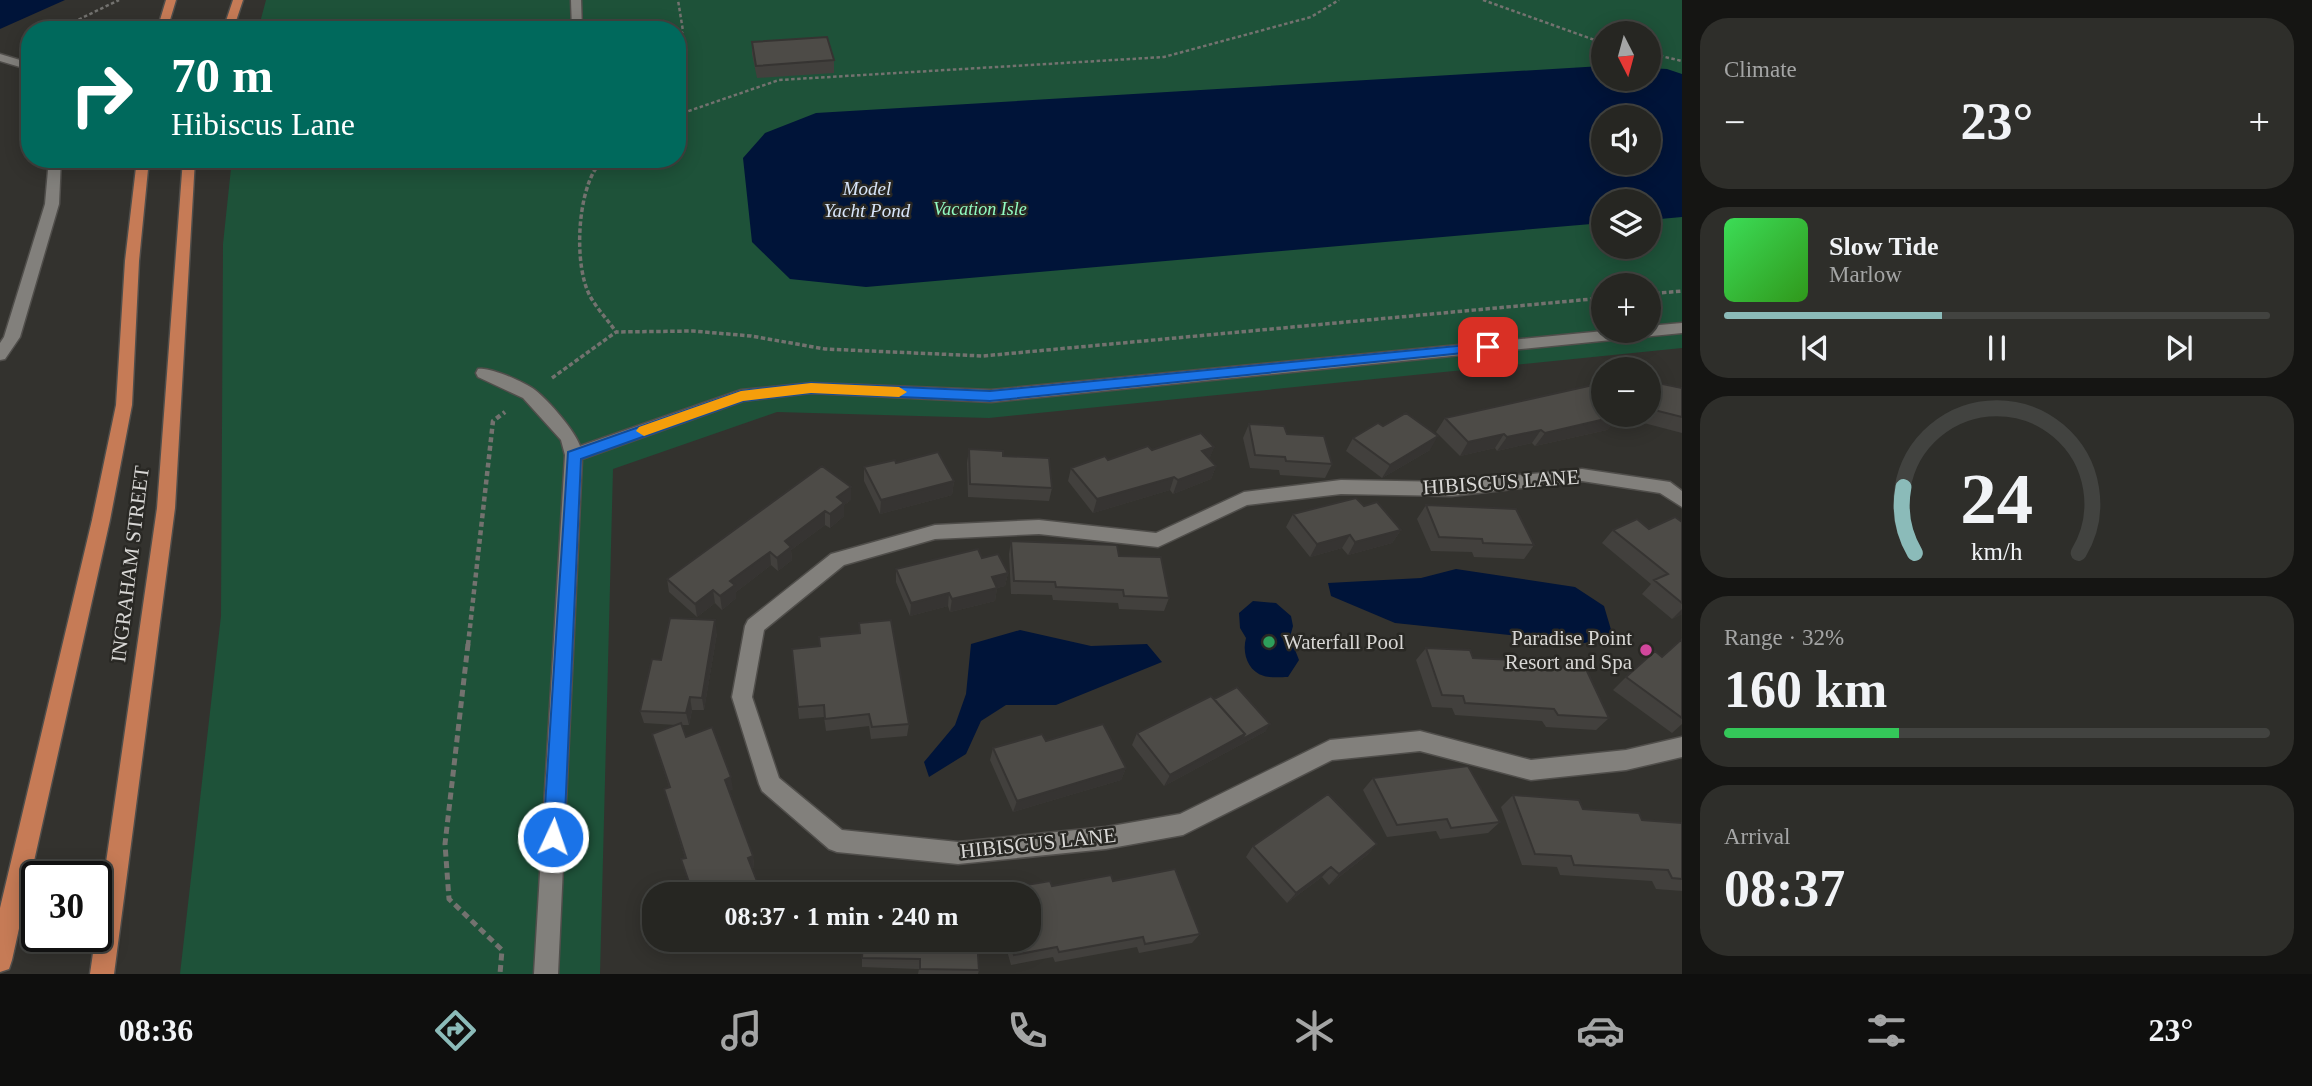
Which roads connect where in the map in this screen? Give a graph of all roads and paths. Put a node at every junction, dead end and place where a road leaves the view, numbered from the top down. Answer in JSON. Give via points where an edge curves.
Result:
{"nodes":[{"id":1,"x":119,"y":0,"type":"edge"},
{"id":2,"x":171,"y":0,"type":"edge"},
{"id":3,"x":238,"y":0,"type":"edge"},
{"id":4,"x":576,"y":0,"type":"edge"},
{"id":5,"x":678,"y":0,"type":"edge"},
{"id":6,"x":1339,"y":0,"type":"edge"},
{"id":7,"x":1483,"y":0,"type":"edge"},
{"id":8,"x":76,"y":21,"type":"edge"},
{"id":9,"x":165,"y":21,"type":"edge"},
{"id":10,"x":231,"y":21,"type":"edge"},
{"id":11,"x":577,"y":21,"type":"edge"},
{"id":12,"x":681,"y":21,"type":"edge"},
{"id":13,"x":1591,"y":39,"type":"edge"},
{"id":14,"x":1661,"y":56,"type":"edge"},
{"id":15,"x":0,"y":57,"type":"edge"},
{"id":16,"x":1682,"y":61,"type":"edge"},
{"id":17,"x":21,"y":63,"type":"edge"},
{"id":18,"x":686,"y":112,"type":"edge"},
{"id":19,"x":54,"y":168,"type":"edge"},
{"id":20,"x":142,"y":168,"type":"edge"},
{"id":21,"x":188,"y":168,"type":"edge"},
{"id":22,"x":596,"y":168,"type":"edge"},
{"id":23,"x":1682,"y":291,"type":"edge"},
{"id":24,"x":1661,"y":293,"type":"edge"},
{"id":25,"x":1591,"y":299,"type":"edge"},
{"id":26,"x":1682,"y":328,"type":"edge"},
{"id":27,"x":616,"y":332,"type":"junction"},
{"id":28,"x":0,"y":355,"type":"edge"},
{"id":29,"x":484,"y":373,"type":"dead end"},
{"id":30,"x":529,"y":394,"type":"junction"},
{"id":31,"x":574,"y":456,"type":"junction"},
{"id":32,"x":1682,"y":500,"type":"edge"},
{"id":33,"x":1682,"y":747,"type":"edge"},
{"id":34,"x":0,"y":960,"type":"edge"},
{"id":35,"x":102,"y":974,"type":"edge"},
{"id":36,"x":500,"y":974,"type":"edge"},
{"id":37,"x":546,"y":974,"type":"edge"}],
"edges":[{"from":1,"to":8,"type":"path"},
{"from":2,"to":9,"type":"main road"},
{"from":3,"to":10,"type":"main road"},
{"from":4,"to":11,"type":"street"},
{"from":5,"to":12,"type":"path"},
{"from":6,"to":18,"type":"path","via":[[1311,17],[1164,57],[779,80]]},
{"from":7,"to":13,"type":"path"},
{"from":14,"to":16,"type":"path"},
{"from":15,"to":17,"type":"street"},
{"from":19,"to":28,"type":"street","via":[[51,204],[12,337]]},
{"from":20,"to":34,"type":"main road","name":"INGRAHAM STREET","via":[[124,405]]},
{"from":21,"to":35,"type":"main road","name":"INGRAHAM STREET","via":[[166,508]]},
{"from":22,"to":27,"type":"path","via":[[579,214],[581,255],[589,294]]},
{"from":23,"to":24,"type":"path"},
{"from":25,"to":27,"type":"path","via":[[983,356],[825,349],[751,335],[693,331]]},
{"from":26,"to":31,"type":"street","via":[[990,396],[811,388],[741,396]]},
{"from":27,"to":30,"type":"path"},
{"from":29,"to":30,"type":"street"},
{"from":30,"to":31,"type":"street","via":[[569,438]]},
{"from":30,"to":36,"type":"path","via":[[493,421],[445,844],[449,899],[502,950]]},
{"from":31,"to":37,"type":"street"},
{"from":32,"to":33,"type":"street","name":"HIBISCUS LANE","via":[[1664,487],[1582,475],[1451,489],[1340,487],[1244,499],[1158,540],[1038,527],[935,532],[838,559],[755,626],[742,697],[770,784],[837,841],[958,853],[1106,838],[1183,824],[1330,750],[1420,741],[1531,770],[1626,760]]}]}
